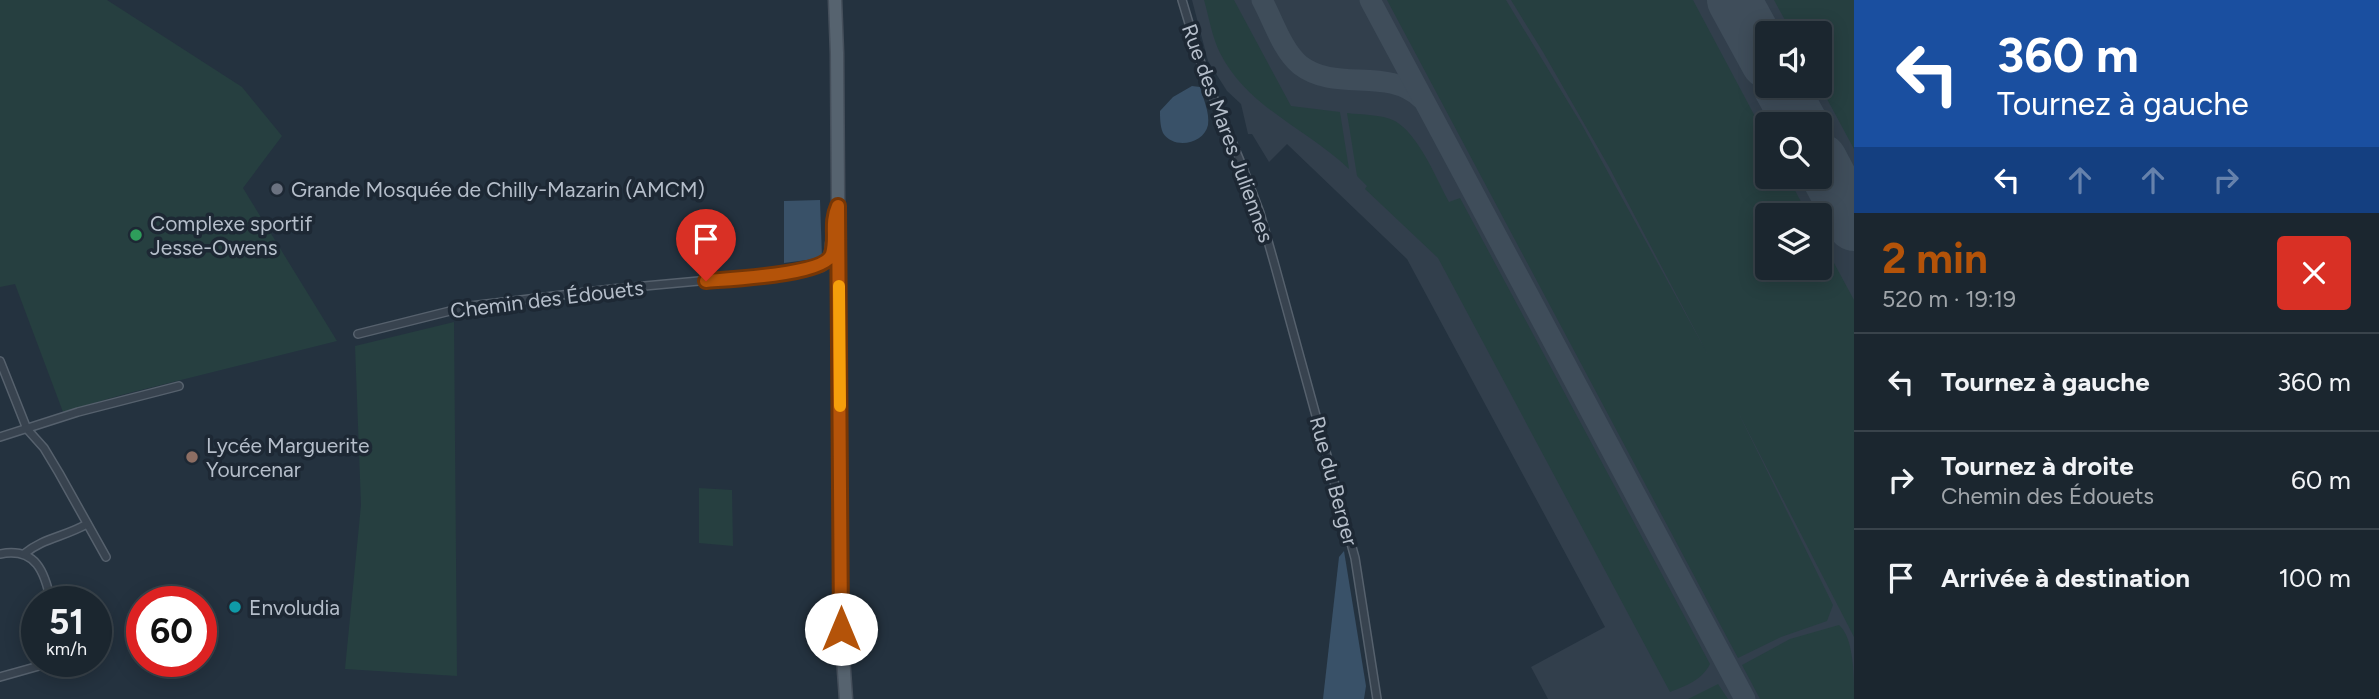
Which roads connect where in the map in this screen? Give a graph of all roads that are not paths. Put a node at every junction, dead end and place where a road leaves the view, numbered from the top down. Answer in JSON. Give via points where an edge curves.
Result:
{"nodes":[{"id":1,"x":835,"y":0,"type":"edge"},
{"id":2,"x":1182,"y":0,"type":"edge"},
{"id":3,"x":838,"y":206,"type":"junction"},
{"id":4,"x":821,"y":265,"type":"junction"},
{"id":5,"x":1275,"y":266,"type":"joint"},
{"id":6,"x":839,"y":318,"type":"junction"},
{"id":7,"x":358,"y":334,"type":"dead end"},
{"id":8,"x":0,"y":361,"type":"edge"},
{"id":9,"x":179,"y":386,"type":"dead end"},
{"id":10,"x":27,"y":429,"type":"junction"},
{"id":11,"x":0,"y":437,"type":"edge"},
{"id":12,"x":87,"y":524,"type":"junction"},
{"id":13,"x":0,"y":554,"type":"edge"},
{"id":14,"x":24,"y":554,"type":"junction"},
{"id":15,"x":106,"y":557,"type":"dead end"},
{"id":16,"x":48,"y":586,"type":"edge"},
{"id":17,"x":21,"y":671,"type":"edge"},
{"id":18,"x":0,"y":677,"type":"edge"},
{"id":19,"x":846,"y":699,"type":"edge"},
{"id":20,"x":1377,"y":699,"type":"edge"}],
"edges":[{"from":1,"to":3,"type":"main road"},
{"from":2,"to":5,"type":"street","name":"Rue des Mares Juliennes","via":[[1206,80],[1260,213]]},
{"from":3,"to":4,"type":"main road","via":[[833,217],[832,253]]},
{"from":3,"to":6,"type":"main road"},
{"from":4,"to":6,"type":"main road","via":[[832,267],[834,309]]},
{"from":4,"to":7,"type":"street","name":"Chemin des Édouets","via":[[776,274],[470,306]]},
{"from":5,"to":20,"type":"street","name":"Rue du Berger","via":[[1355,558]]},
{"from":6,"to":19,"type":"main road","via":[[841,629]]},
{"from":8,"to":10,"type":"street"},
{"from":9,"to":10,"type":"street"},
{"from":10,"to":11,"type":"street"},
{"from":10,"to":12,"type":"street","via":[[44,448]]},
{"from":12,"to":14,"type":"street","via":[[37,543]]},
{"from":12,"to":15,"type":"street"},
{"from":13,"to":14,"type":"street"},
{"from":14,"to":16,"type":"street","via":[[37,564]]},
{"from":17,"to":18,"type":"street"}]}
